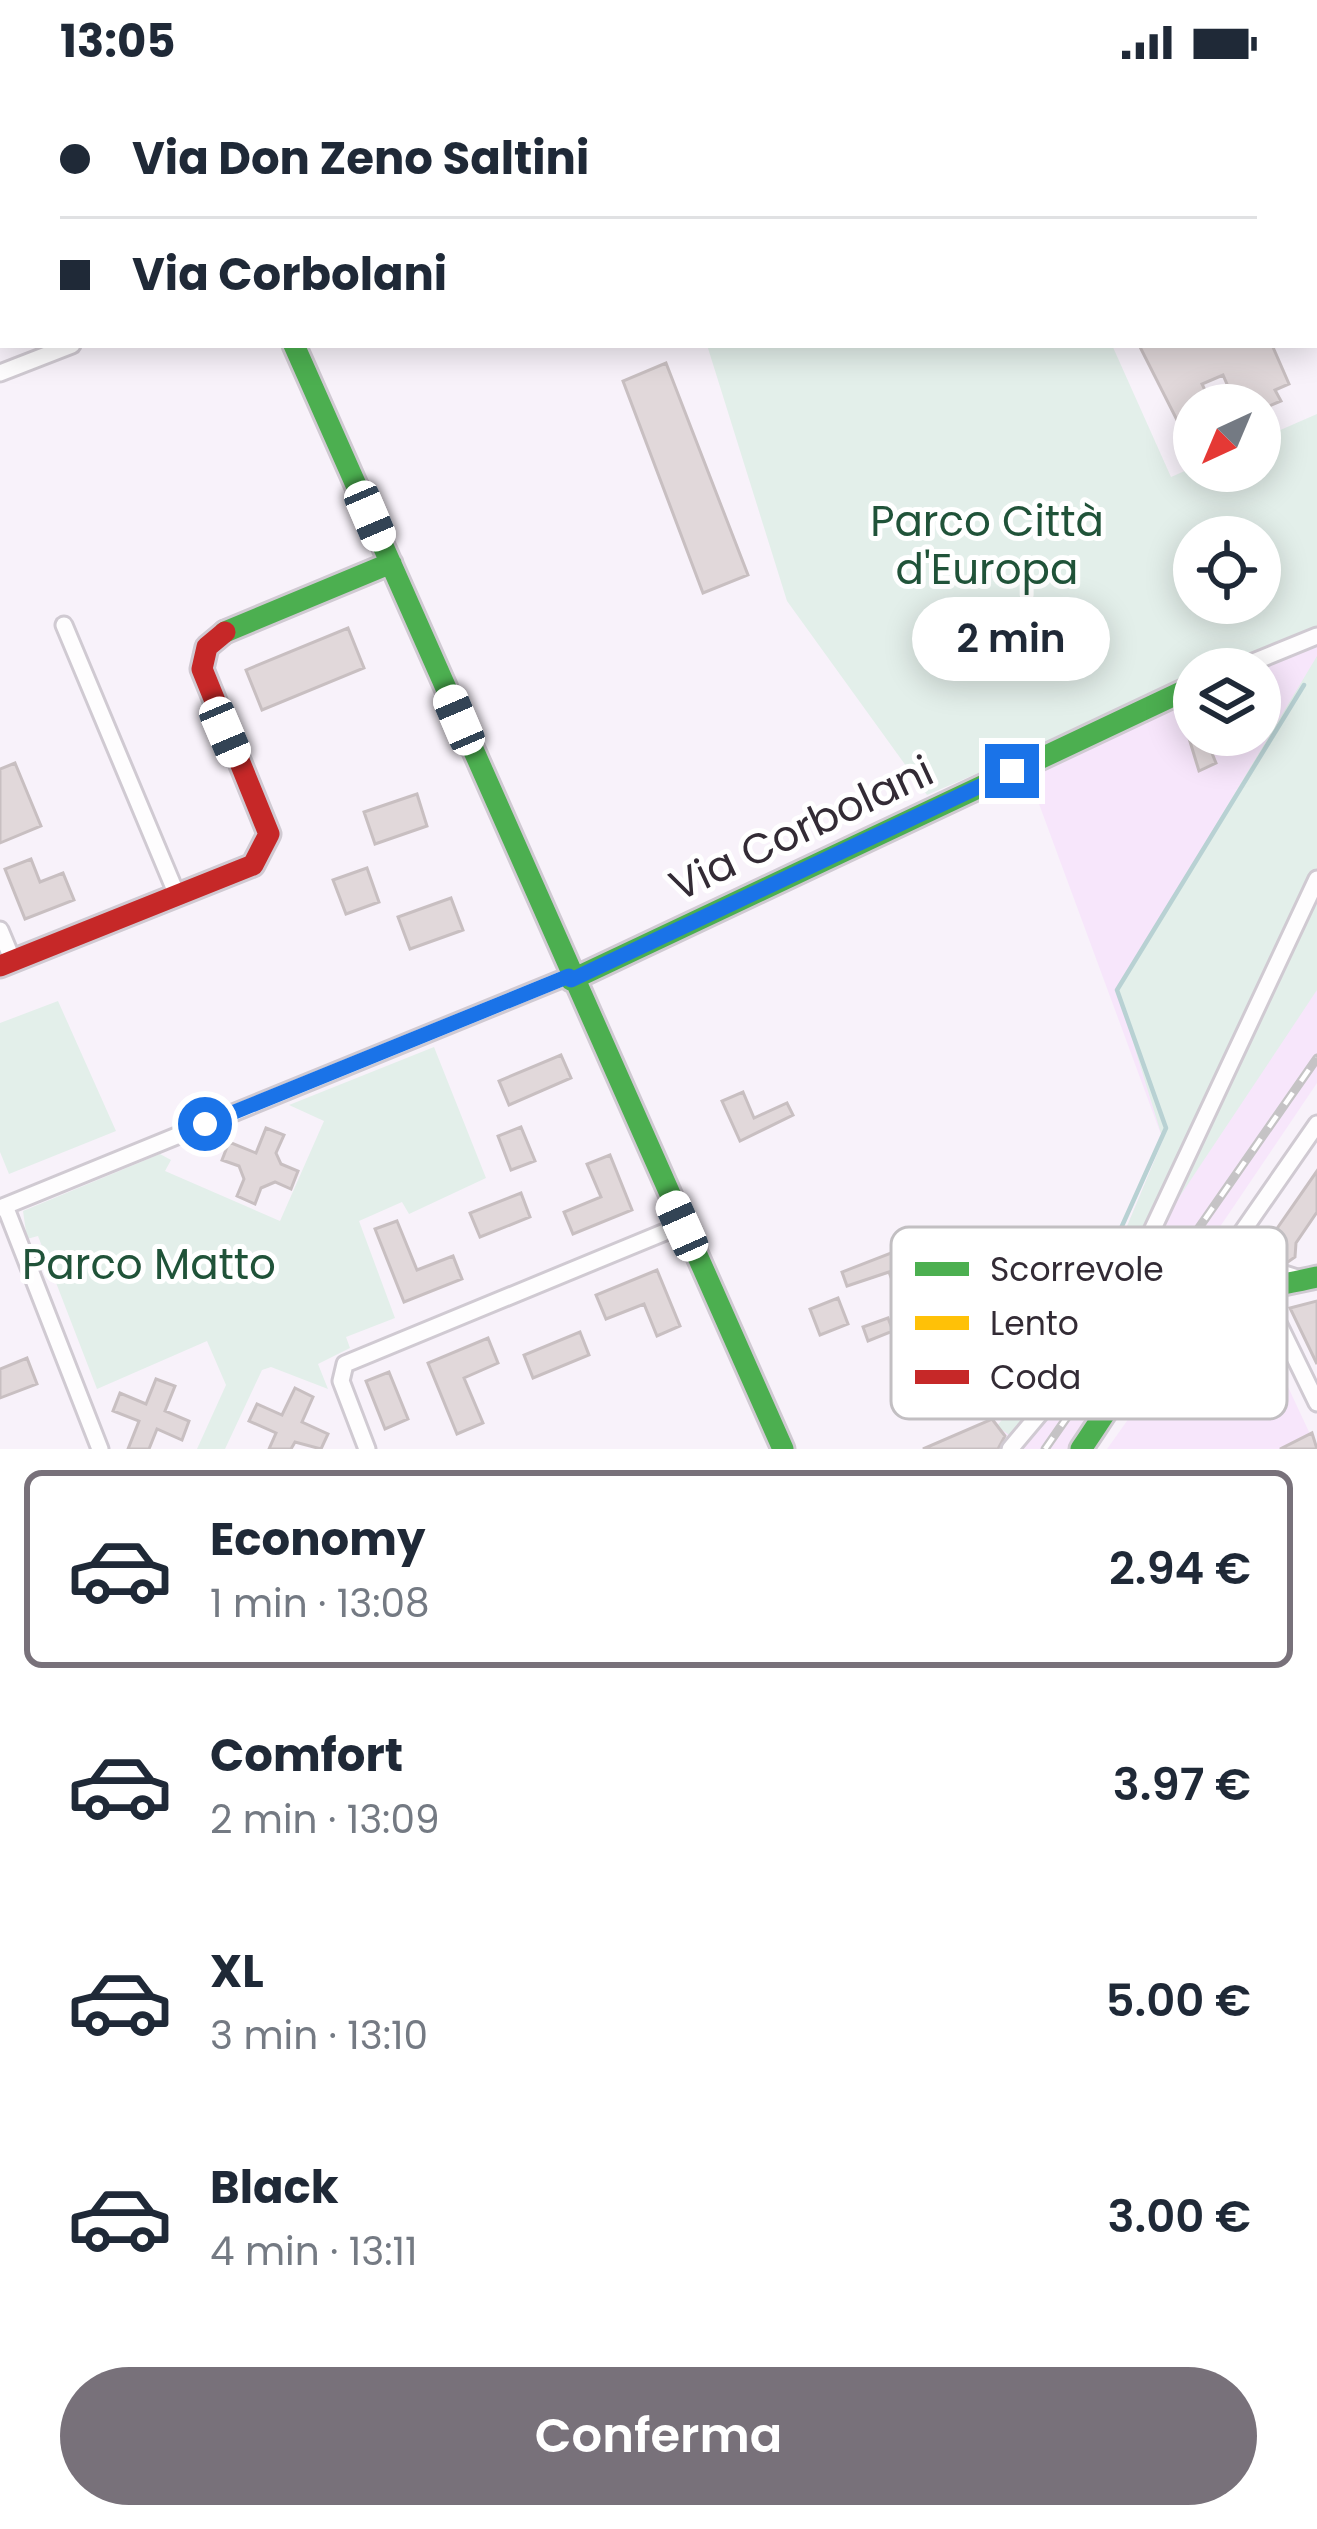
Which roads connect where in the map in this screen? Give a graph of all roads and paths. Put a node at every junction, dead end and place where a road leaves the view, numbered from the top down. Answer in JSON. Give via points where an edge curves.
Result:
{"nodes":[{"id":1,"x":64,"y":348,"type":"edge"},
{"id":2,"x":295,"y":348,"type":"edge"},
{"id":3,"x":0,"y":373,"type":"edge"},
{"id":4,"x":391,"y":563,"type":"junction"},
{"id":5,"x":64,"y":626,"type":"dead end"},
{"id":6,"x":1317,"y":636,"type":"edge"},
{"id":7,"x":1281,"y":651,"type":"edge"},
{"id":8,"x":1173,"y":696,"type":"edge"},
{"id":9,"x":1317,"y":879,"type":"edge"},
{"id":10,"x":178,"y":895,"type":"junction"},
{"id":11,"x":0,"y":930,"type":"edge"},
{"id":12,"x":6,"y":963,"type":"edge"},
{"id":13,"x":570,"y":978,"type":"junction"},
{"id":14,"x":1317,"y":1124,"type":"edge"},
{"id":15,"x":3,"y":1207,"type":"edge"},
{"id":16,"x":682,"y":1226,"type":"junction"},
{"id":17,"x":1154,"y":1227,"type":"edge"},
{"id":18,"x":1251,"y":1227,"type":"edge"},
{"id":19,"x":1287,"y":1348,"type":"edge"},
{"id":20,"x":1317,"y":1403,"type":"edge"},
{"id":21,"x":1036,"y":1419,"type":"edge"},
{"id":22,"x":1103,"y":1419,"type":"edge"},
{"id":23,"x":98,"y":1446,"type":"edge"},
{"id":24,"x":79,"y":1449,"type":"edge"},
{"id":25,"x":367,"y":1449,"type":"edge"},
{"id":26,"x":784,"y":1449,"type":"edge"},
{"id":27,"x":1010,"y":1449,"type":"edge"},
{"id":28,"x":1081,"y":1449,"type":"edge"}],
"edges":[{"from":1,"to":3,"type":"street"},
{"from":2,"to":4,"type":"street"},
{"from":4,"to":10,"type":"street","via":[[228,630],[207,647],[202,670],[269,834],[253,865]]},
{"from":4,"to":13,"type":"street"},
{"from":5,"to":10,"type":"street"},
{"from":6,"to":7,"type":"street"},
{"from":8,"to":13,"type":"street","name":"Via Corbolani"},
{"from":9,"to":17,"type":"street"},
{"from":10,"to":12,"type":"street"},
{"from":11,"to":12,"type":"street"},
{"from":13,"to":15,"type":"street"},
{"from":13,"to":16,"type":"street"},
{"from":14,"to":18,"type":"street"},
{"from":15,"to":23,"type":"street"},
{"from":16,"to":25,"type":"street","via":[[345,1364],[341,1381]]},
{"from":16,"to":26,"type":"street"},
{"from":19,"to":20,"type":"street"},
{"from":21,"to":27,"type":"street"},
{"from":22,"to":28,"type":"street"},
{"from":23,"to":24,"type":"street"}]}
